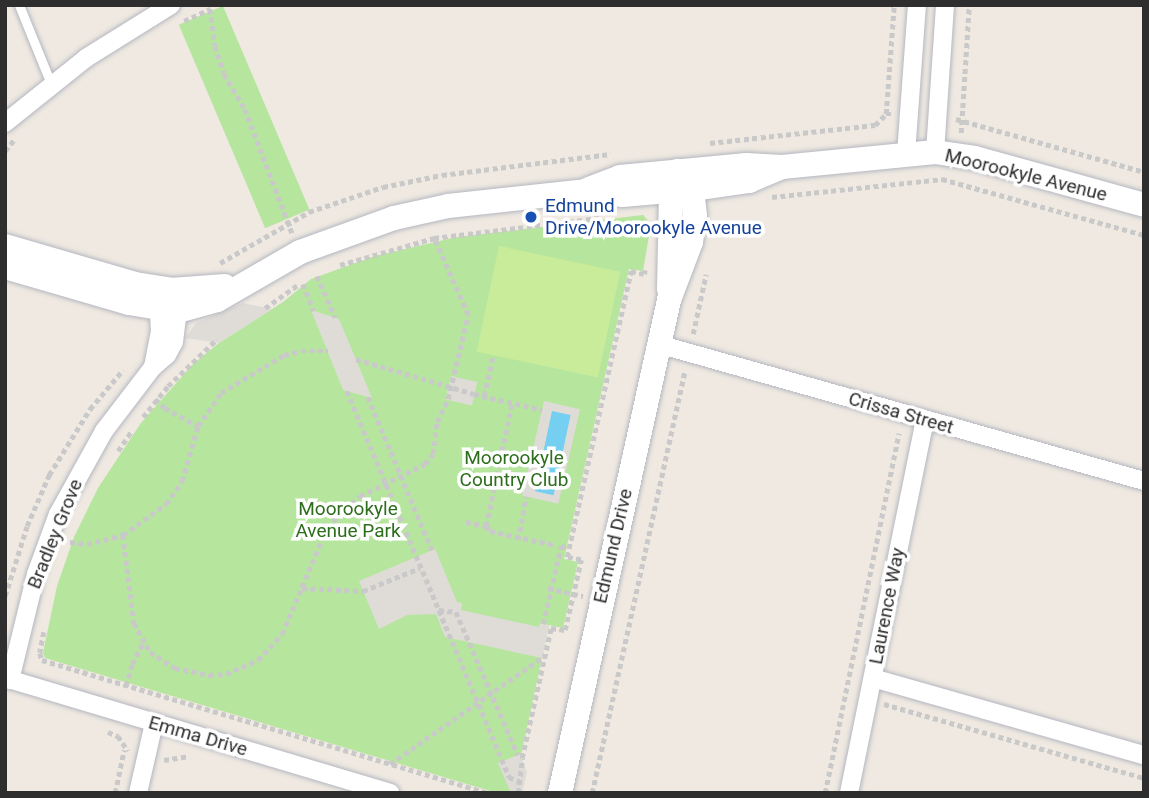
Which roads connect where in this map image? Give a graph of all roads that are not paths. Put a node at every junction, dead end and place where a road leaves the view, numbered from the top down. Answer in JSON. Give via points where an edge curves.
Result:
{"nodes":[{"id":1,"x":19,"y":5,"type":"edge"},
{"id":2,"x":171,"y":5,"type":"edge"},
{"id":3,"x":916,"y":5,"type":"edge"},
{"id":4,"x":945,"y":5,"type":"edge"},
{"id":5,"x":51,"y":84,"type":"junction"},
{"id":6,"x":5,"y":123,"type":"edge"},
{"id":7,"x":906,"y":153,"type":"junction"},
{"id":8,"x":947,"y":153,"type":"junction"},
{"id":9,"x":680,"y":183,"type":"junction"},
{"id":10,"x":1144,"y":205,"type":"edge"},
{"id":11,"x":5,"y":246,"type":"edge"},
{"id":12,"x":5,"y":267,"type":"edge"},
{"id":13,"x":169,"y":304,"type":"junction"},
{"id":14,"x":658,"y":344,"type":"junction"},
{"id":15,"x":925,"y":419,"type":"junction"},
{"id":16,"x":1144,"y":481,"type":"edge"},
{"id":17,"x":873,"y":678,"type":"junction"},
{"id":18,"x":8,"y":679,"type":"edge"},
{"id":19,"x":154,"y":723,"type":"junction"},
{"id":20,"x":1144,"y":755,"type":"edge"},
{"id":21,"x":138,"y":793,"type":"edge"},
{"id":22,"x":390,"y":793,"type":"edge"},
{"id":23,"x":560,"y":793,"type":"edge"},
{"id":24,"x":849,"y":793,"type":"edge"}],
"edges":[{"from":1,"to":5,"type":"lane"},
{"from":2,"to":5,"type":"street"},
{"from":3,"to":7,"type":"street"},
{"from":4,"to":8,"type":"street"},
{"from":5,"to":6,"type":"street"},
{"from":7,"to":8,"type":"street","name":"Moorookyle Avenue"},
{"from":7,"to":9,"type":"street","name":"Moorookyle Avenue","via":[[782,167],[746,165]]},
{"from":8,"to":10,"type":"street","name":"Moorookyle Avenue"},
{"from":9,"to":13,"type":"street","name":"Moorookyle Avenue","via":[[620,177],[585,191],[424,211],[300,252],[242,283],[194,291]]},
{"from":9,"to":14,"type":"street","name":"Edmund Drive","via":[[668,300]]},
{"from":11,"to":13,"type":"street","name":"Moorookyle Avenue","via":[[135,284]]},
{"from":12,"to":13,"type":"street","name":"Moorookyle Avenue"},
{"from":13,"to":18,"type":"street","name":"Bradley Grove","via":[[174,342],[92,450],[58,514],[36,574]]},
{"from":14,"to":15,"type":"street","name":"Crissa Street"},
{"from":14,"to":23,"type":"street","name":"Edmund Drive"},
{"from":15,"to":16,"type":"street","name":"Crissa Street"},
{"from":15,"to":17,"type":"street","name":"Laurence Way"},
{"from":17,"to":20,"type":"street"},
{"from":17,"to":24,"type":"street","name":"Laurence Way"},
{"from":18,"to":19,"type":"street","name":"Emma Drive"},
{"from":19,"to":21,"type":"street"},
{"from":19,"to":22,"type":"street","name":"Emma Drive"}]}
